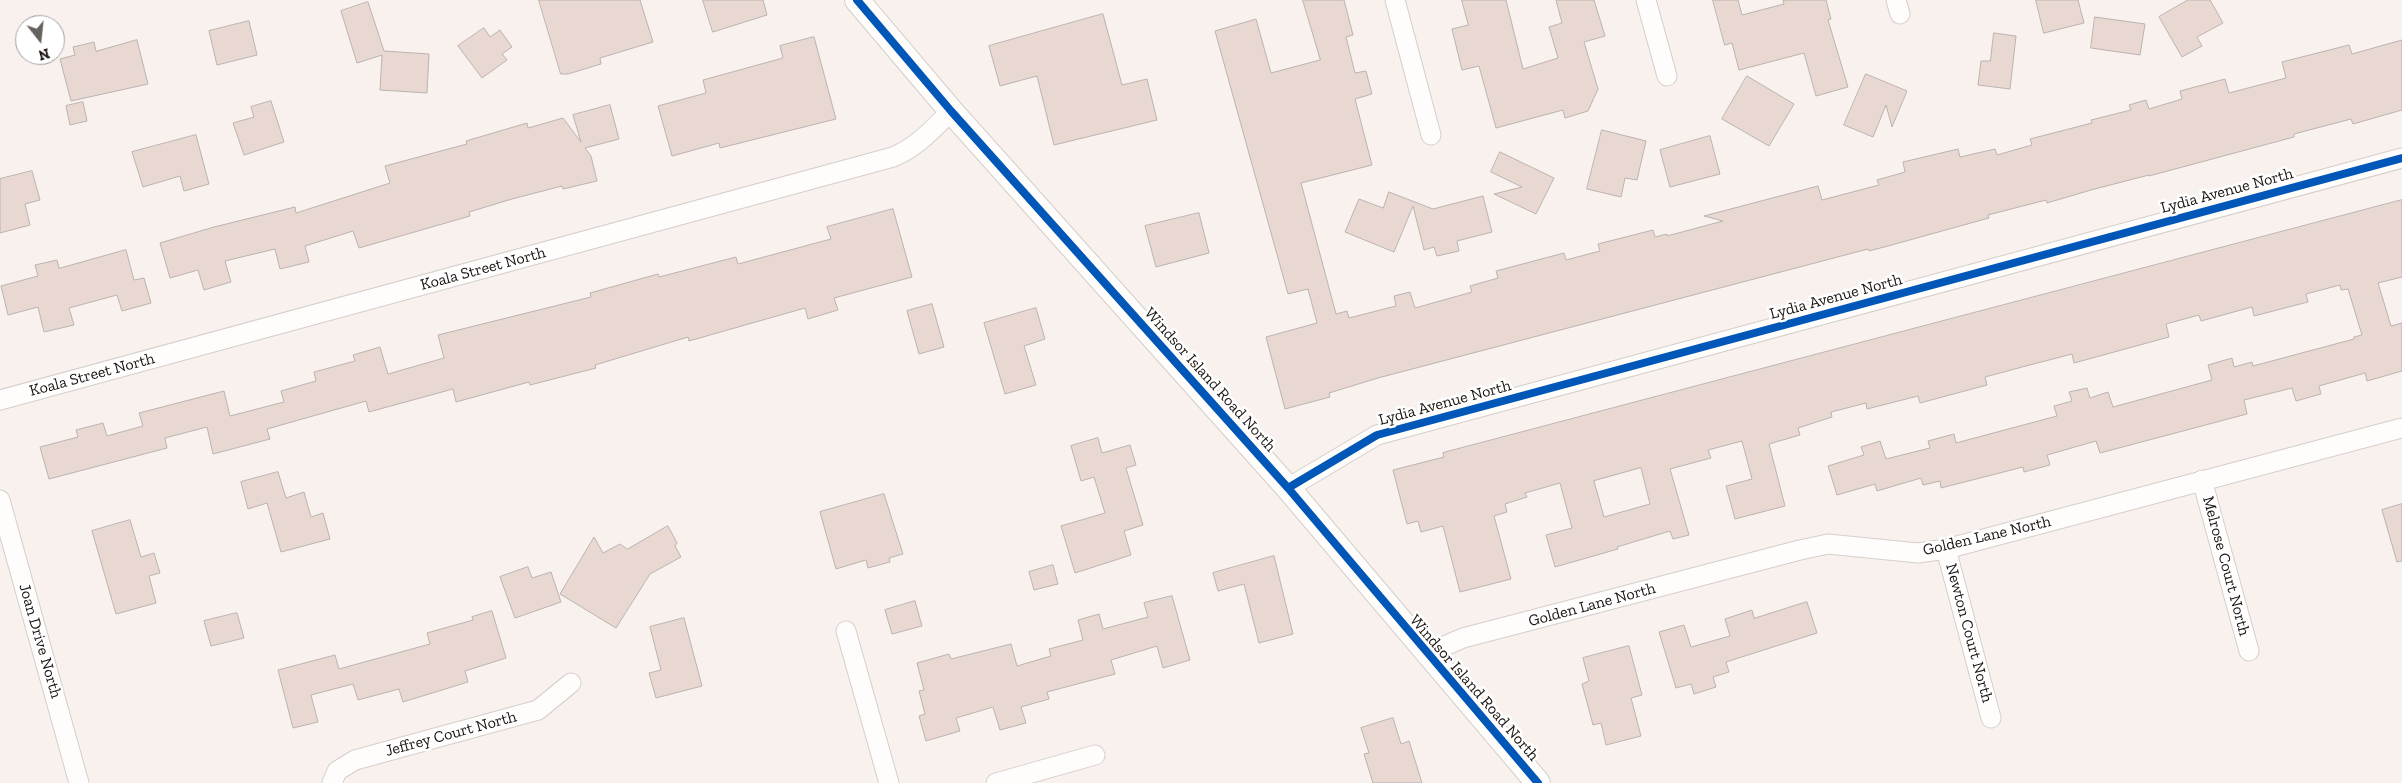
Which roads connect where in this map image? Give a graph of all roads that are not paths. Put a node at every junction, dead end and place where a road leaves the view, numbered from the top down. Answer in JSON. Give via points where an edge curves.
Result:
{"nodes":[{"id":1,"x":856,"y":0,"type":"edge"},
{"id":2,"x":1395,"y":0,"type":"edge"},
{"id":3,"x":1646,"y":0,"type":"edge"},
{"id":4,"x":1666,"y":76,"type":"dead end"},
{"id":5,"x":951,"y":111,"type":"junction"},
{"id":6,"x":1431,"y":135,"type":"dead end"},
{"id":7,"x":2402,"y":158,"type":"edge"},
{"id":8,"x":0,"y":400,"type":"edge"},
{"id":9,"x":2402,"y":428,"type":"edge"},
{"id":10,"x":2202,"y":480,"type":"junction"},
{"id":11,"x":1288,"y":488,"type":"junction"},
{"id":12,"x":0,"y":500,"type":"edge"},
{"id":13,"x":1946,"y":549,"type":"junction"},
{"id":14,"x":846,"y":632,"type":"dead end"},
{"id":15,"x":2249,"y":651,"type":"dead end"},
{"id":16,"x":1426,"y":654,"type":"junction"},
{"id":17,"x":571,"y":683,"type":"dead end"},
{"id":18,"x":1991,"y":718,"type":"dead end"},
{"id":19,"x":1095,"y":755,"type":"dead end"},
{"id":20,"x":79,"y":783,"type":"edge"},
{"id":21,"x":332,"y":783,"type":"edge"},
{"id":22,"x":889,"y":783,"type":"edge"},
{"id":23,"x":996,"y":783,"type":"edge"},
{"id":24,"x":1538,"y":783,"type":"edge"}],
"edges":[{"from":1,"to":5,"type":"street","name":"Windsor Island Road North"},
{"from":2,"to":6,"type":"street"},
{"from":3,"to":4,"type":"street"},
{"from":5,"to":8,"type":"street","name":"Koala Street North","via":[[921,142],[893,157]]},
{"from":5,"to":11,"type":"street","name":"Windsor Island Road North"},
{"from":7,"to":11,"type":"street","name":"Lydia Avenue North","via":[[1377,435]]},
{"from":9,"to":10,"type":"street","name":"Golden Lane North"},
{"from":10,"to":13,"type":"street","name":"Golden Lane North"},
{"from":10,"to":15,"type":"street","name":"Melrose Court North"},
{"from":11,"to":16,"type":"street","name":"Windsor Island Road North"},
{"from":12,"to":20,"type":"street","name":"Joan Drive North"},
{"from":13,"to":16,"type":"street","name":"Golden Lane North","via":[[1918,553],[1828,544],[1464,638]]},
{"from":13,"to":18,"type":"street","name":"Newton Court North"},
{"from":14,"to":22,"type":"street"},
{"from":16,"to":24,"type":"street","name":"Windsor Island Road North"},
{"from":17,"to":21,"type":"street","name":"Jeffrey Court North","via":[[538,710],[355,760],[337,771]]},
{"from":19,"to":23,"type":"street"}]}
